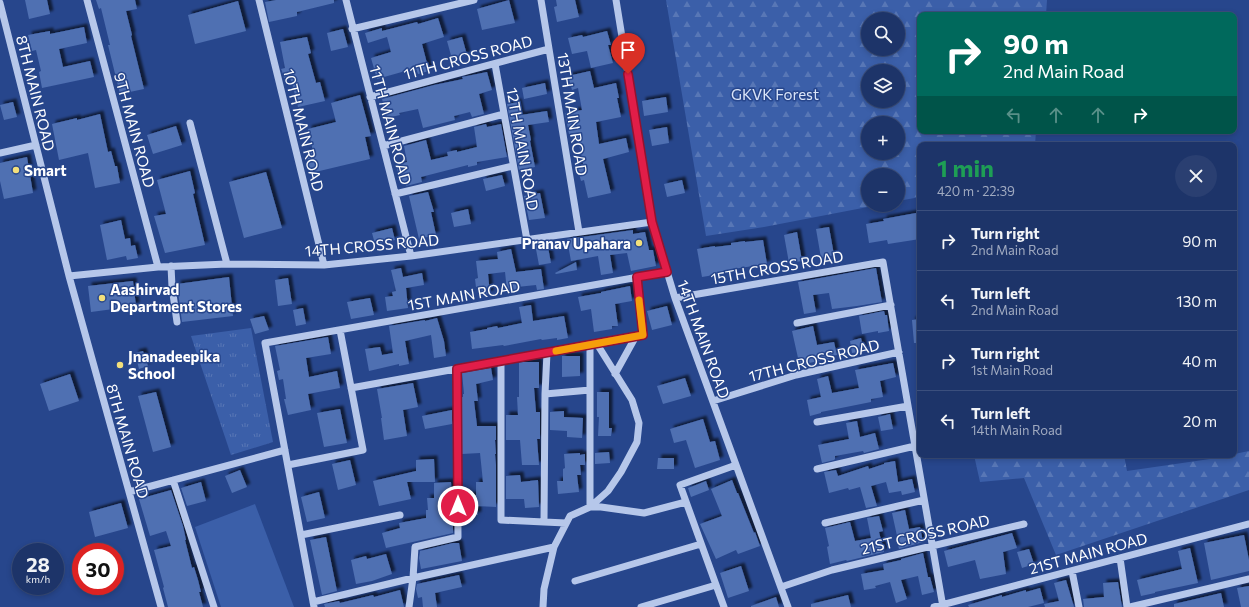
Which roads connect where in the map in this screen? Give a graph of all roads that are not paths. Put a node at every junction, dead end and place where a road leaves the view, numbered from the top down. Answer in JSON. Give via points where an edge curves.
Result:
{"nodes":[{"id":1,"x":87,"y":0,"type":"edge"},
{"id":2,"x":259,"y":0,"type":"edge"},
{"id":3,"x":346,"y":0,"type":"edge"},
{"id":4,"x":474,"y":0,"type":"edge"},
{"id":5,"x":541,"y":0,"type":"edge"},
{"id":6,"x":616,"y":0,"type":"edge"},
{"id":7,"x":0,"y":3,"type":"edge"},
{"id":8,"x":352,"y":29,"type":"junction"},
{"id":9,"x":549,"y":49,"type":"junction"},
{"id":10,"x":495,"y":64,"type":"junction"},
{"id":11,"x":370,"y":97,"type":"junction"},
{"id":12,"x":504,"y":114,"type":"junction"},
{"id":13,"x":190,"y":123,"type":"dead end"},
{"id":14,"x":36,"y":145,"type":"junction"},
{"id":15,"x":383,"y":146,"type":"junction"},
{"id":16,"x":0,"y":153,"type":"edge"},
{"id":17,"x":513,"y":166,"type":"junction"},
{"id":18,"x":395,"y":194,"type":"junction"},
{"id":19,"x":652,"y":222,"type":"junction"},
{"id":20,"x":579,"y":232,"type":"junction"},
{"id":21,"x":527,"y":240,"type":"junction"},
{"id":22,"x":411,"y":256,"type":"junction"},
{"id":23,"x":227,"y":264,"type":"junction"},
{"id":24,"x":324,"y":265,"type":"junction"},
{"id":25,"x":171,"y":266,"type":"junction"},
{"id":26,"x":158,"y":267,"type":"junction"},
{"id":27,"x":667,"y":272,"type":"junction"},
{"id":28,"x":69,"y":276,"type":"junction"},
{"id":29,"x":637,"y":277,"type":"junction"},
{"id":30,"x":675,"y":298,"type":"junction"},
{"id":31,"x":891,"y":305,"type":"junction"},
{"id":32,"x":177,"y":322,"type":"dead end"},
{"id":33,"x":798,"y":323,"type":"dead end"},
{"id":34,"x":340,"y":330,"type":"junction"},
{"id":35,"x":636,"y":336,"type":"junction"},
{"id":36,"x":593,"y":344,"type":"junction"},
{"id":37,"x":899,"y":352,"type":"junction"},
{"id":38,"x":547,"y":353,"type":"junction"},
{"id":39,"x":501,"y":361,"type":"junction"},
{"id":40,"x":457,"y":369,"type":"junction"},
{"id":41,"x":615,"y":374,"type":"junction"},
{"id":42,"x":351,"y":388,"type":"junction"},
{"id":43,"x":590,"y":390,"type":"junction"},
{"id":44,"x":545,"y":394,"type":"junction"},
{"id":45,"x":713,"y":401,"type":"junction"},
{"id":46,"x":908,"y":406,"type":"junction"},
{"id":47,"x":817,"y":422,"type":"dead end"},
{"id":48,"x":915,"y":446,"type":"junction"},
{"id":49,"x":285,"y":450,"type":"junction"},
{"id":50,"x":288,"y":465,"type":"junction"},
{"id":51,"x":736,"y":465,"type":"junction"},
{"id":52,"x":817,"y":468,"type":"dead end"},
{"id":53,"x":173,"y":480,"type":"junction"},
{"id":54,"x":129,"y":492,"type":"junction"},
{"id":55,"x":924,"y":500,"type":"junction"},
{"id":56,"x":686,"y":502,"type":"junction"},
{"id":57,"x":590,"y":506,"type":"junction"},
{"id":58,"x":400,"y":515,"type":"dead end"},
{"id":59,"x":544,"y":522,"type":"junction"},
{"id":60,"x":566,"y":523,"type":"junction"},
{"id":61,"x":826,"y":523,"type":"dead end"},
{"id":62,"x":1024,"y":524,"type":"dead end"},
{"id":63,"x":1249,"y":524,"type":"edge"},
{"id":64,"x":301,"y":535,"type":"junction"},
{"id":65,"x":701,"y":544,"type":"junction"},
{"id":66,"x":932,"y":545,"type":"junction"},
{"id":67,"x":554,"y":546,"type":"junction"},
{"id":68,"x":1120,"y":558,"type":"junction"},
{"id":69,"x":1072,"y":571,"type":"junction"},
{"id":70,"x":413,"y":578,"type":"junction"},
{"id":71,"x":1249,"y":579,"type":"edge"},
{"id":72,"x":575,"y":581,"type":"dead end"},
{"id":73,"x":716,"y":585,"type":"junction"},
{"id":74,"x":781,"y":587,"type":"junction"},
{"id":75,"x":313,"y":605,"type":"edge"},
{"id":76,"x":943,"y":606,"type":"edge"},
{"id":77,"x":161,"y":607,"type":"edge"},
{"id":78,"x":214,"y":607,"type":"edge"},
{"id":79,"x":409,"y":607,"type":"edge"},
{"id":80,"x":543,"y":607,"type":"edge"},
{"id":81,"x":641,"y":607,"type":"edge"},
{"id":82,"x":724,"y":607,"type":"edge"},
{"id":83,"x":788,"y":607,"type":"edge"},
{"id":84,"x":934,"y":607,"type":"edge"},
{"id":85,"x":1079,"y":607,"type":"edge"},
{"id":86,"x":1128,"y":607,"type":"edge"}],
"edges":[{"from":1,"to":26,"type":"street","name":"9TH MAIN ROAD"},
{"from":2,"to":24,"type":"street","name":"10TH MAIN ROAD"},
{"from":3,"to":8,"type":"street","name":"11TH MAIN ROAD"},
{"from":4,"to":8,"type":"street"},
{"from":5,"to":9,"type":"street","name":"13TH MAIN ROAD"},
{"from":6,"to":19,"type":"street","name":"14TH MAIN ROAD"},
{"from":7,"to":14,"type":"street","name":"8TH MAIN ROAD"},
{"from":8,"to":11,"type":"street","name":"11TH MAIN ROAD"},
{"from":9,"to":10,"type":"street","name":"11TH CROSS ROAD"},
{"from":9,"to":20,"type":"street","name":"13TH MAIN ROAD"},
{"from":10,"to":11,"type":"street","name":"11TH CROSS ROAD"},
{"from":10,"to":12,"type":"street","name":"12TH MAIN ROAD"},
{"from":11,"to":15,"type":"street","name":"11TH MAIN ROAD"},
{"from":12,"to":15,"type":"street"},
{"from":12,"to":17,"type":"street","name":"12TH MAIN ROAD"},
{"from":13,"to":23,"type":"street"},
{"from":14,"to":16,"type":"street"},
{"from":14,"to":28,"type":"street","name":"8TH MAIN ROAD"},
{"from":15,"to":18,"type":"street","name":"11TH MAIN ROAD"},
{"from":17,"to":18,"type":"street"},
{"from":17,"to":21,"type":"street","name":"12TH MAIN ROAD"},
{"from":18,"to":22,"type":"street","name":"11TH MAIN ROAD"},
{"from":19,"to":20,"type":"street","name":"14TH CROSS ROAD"},
{"from":19,"to":27,"type":"street","name":"14TH MAIN ROAD"},
{"from":20,"to":21,"type":"street","name":"14TH CROSS ROAD"},
{"from":21,"to":22,"type":"street","name":"14TH CROSS ROAD"},
{"from":22,"to":24,"type":"street","name":"14TH CROSS ROAD"},
{"from":23,"to":24,"type":"street","name":"14TH CROSS ROAD"},
{"from":23,"to":25,"type":"street","name":"14TH CROSS ROAD"},
{"from":25,"to":26,"type":"street","name":"14TH CROSS ROAD"},
{"from":25,"to":32,"type":"street"},
{"from":26,"to":28,"type":"street","name":"14TH CROSS ROAD"},
{"from":27,"to":29,"type":"street","name":"1ST MAIN ROAD"},
{"from":27,"to":30,"type":"street","name":"14TH MAIN ROAD"},
{"from":28,"to":54,"type":"street","name":"8TH MAIN ROAD"},
{"from":29,"to":34,"type":"street","name":"1ST MAIN ROAD"},
{"from":29,"to":35,"type":"street","via":[[643,335]]},
{"from":30,"to":31,"type":"street","name":"15TH CROSS ROAD","via":[[884,262]]},
{"from":30,"to":45,"type":"street","name":"14TH MAIN ROAD"},
{"from":31,"to":33,"type":"street"},
{"from":31,"to":37,"type":"street"},
{"from":34,"to":42,"type":"street"},
{"from":34,"to":49,"type":"street","name":"1ST MAIN ROAD","via":[[265,343]]},
{"from":35,"to":36,"type":"street"},
{"from":35,"to":41,"type":"street"},
{"from":36,"to":38,"type":"street"},
{"from":36,"to":41,"type":"street"},
{"from":36,"to":43,"type":"street"},
{"from":37,"to":45,"type":"street","name":"17TH CROSS ROAD","via":[[796,375]]},
{"from":37,"to":46,"type":"street"},
{"from":38,"to":39,"type":"street"},
{"from":38,"to":44,"type":"street"},
{"from":39,"to":40,"type":"street"},
{"from":39,"to":59,"type":"street","via":[[501,520]]},
{"from":40,"to":42,"type":"street"},
{"from":40,"to":70,"type":"street","via":[[458,537],[415,547]]},
{"from":41,"to":57,"type":"street","via":[[632,400],[639,422],[637,442],[608,491]]},
{"from":42,"to":50,"type":"street","via":[[363,450]]},
{"from":43,"to":44,"type":"street"},
{"from":43,"to":57,"type":"street"},
{"from":44,"to":59,"type":"street"},
{"from":45,"to":51,"type":"street","name":"14TH MAIN ROAD"},
{"from":46,"to":47,"type":"street"},
{"from":46,"to":48,"type":"street"},
{"from":48,"to":52,"type":"street"},
{"from":48,"to":55,"type":"street"},
{"from":49,"to":50,"type":"street"},
{"from":49,"to":53,"type":"street"},
{"from":50,"to":64,"type":"street"},
{"from":51,"to":56,"type":"street","via":[[680,485]]},
{"from":51,"to":74,"type":"street","name":"14TH MAIN ROAD"},
{"from":53,"to":54,"type":"street"},
{"from":53,"to":78,"type":"street"},
{"from":54,"to":77,"type":"street","name":"8TH MAIN ROAD"},
{"from":55,"to":61,"type":"street"},
{"from":55,"to":66,"type":"street"},
{"from":56,"to":57,"type":"street","via":[[644,513]]},
{"from":56,"to":65,"type":"street"},
{"from":57,"to":60,"type":"street","via":[[570,516]]},
{"from":58,"to":64,"type":"street"},
{"from":59,"to":60,"type":"street"},
{"from":60,"to":67,"type":"street"},
{"from":62,"to":66,"type":"street","name":"21ST CROSS ROAD"},
{"from":63,"to":68,"type":"street","name":"21ST MAIN ROAD"},
{"from":64,"to":75,"type":"street"},
{"from":65,"to":72,"type":"street"},
{"from":65,"to":73,"type":"street"},
{"from":66,"to":74,"type":"street","name":"21ST CROSS ROAD","via":[[832,570]]},
{"from":66,"to":76,"type":"street"},
{"from":67,"to":70,"type":"street"},
{"from":67,"to":80,"type":"street","via":[[544,589]]},
{"from":68,"to":69,"type":"street","name":"21ST MAIN ROAD"},
{"from":68,"to":86,"type":"street"},
{"from":69,"to":76,"type":"street","name":"21ST MAIN ROAD"},
{"from":69,"to":85,"type":"street"},
{"from":70,"to":75,"type":"street"},
{"from":70,"to":79,"type":"street"},
{"from":71,"to":86,"type":"street"},
{"from":73,"to":81,"type":"street"},
{"from":73,"to":82,"type":"street"},
{"from":74,"to":83,"type":"street","name":"14TH MAIN ROAD"},
{"from":76,"to":84,"type":"street","name":"21ST MAIN ROAD"}]}
